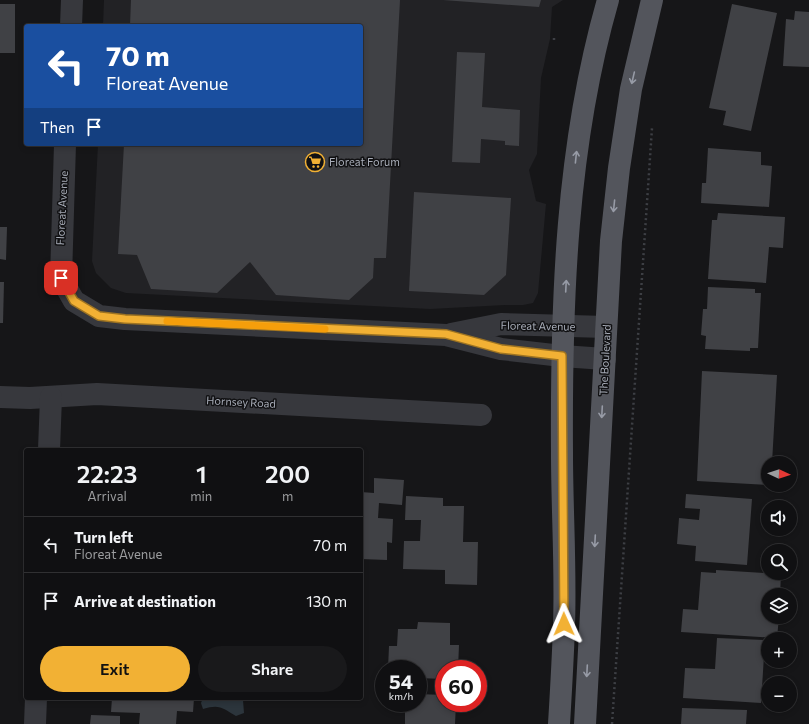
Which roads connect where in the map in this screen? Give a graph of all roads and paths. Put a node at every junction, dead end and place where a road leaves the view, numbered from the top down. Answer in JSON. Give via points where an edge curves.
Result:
{"nodes":[{"id":1,"x":72,"y":0,"type":"edge"},
{"id":2,"x":608,"y":0,"type":"edge"},
{"id":3,"x":652,"y":0,"type":"edge"},
{"id":4,"x":71,"y":24,"type":"edge"},
{"id":5,"x":652,"y":120,"type":"dead end"},
{"id":6,"x":65,"y":146,"type":"edge"},
{"id":7,"x":564,"y":325,"type":"junction"},
{"id":8,"x":606,"y":328,"type":"junction"},
{"id":9,"x":446,"y":334,"type":"junction"},
{"id":10,"x":562,"y":356,"type":"junction"},
{"id":11,"x":605,"y":359,"type":"junction"},
{"id":12,"x":0,"y":396,"type":"edge"},
{"id":13,"x":51,"y":397,"type":"junction"},
{"id":14,"x":481,"y":415,"type":"dead end"},
{"id":15,"x":48,"y":448,"type":"edge"},
{"id":16,"x":36,"y":700,"type":"edge"},
{"id":17,"x":35,"y":724,"type":"edge"},
{"id":18,"x":559,"y":724,"type":"edge"},
{"id":19,"x":585,"y":724,"type":"edge"},
{"id":20,"x":612,"y":724,"type":"edge"}],
"edges":[{"from":1,"to":4,"type":"street"},
{"from":7,"to":2,"type":"main road","one_way":true,"via":[[578,138]]},
{"from":3,"to":8,"type":"main road","name":"The Boulevard","one_way":true,"via":[[630,89],[610,241]]},
{"from":5,"to":20,"type":"path"},
{"from":6,"to":9,"type":"street","name":"Floreat Avenue","via":[[61,278],[74,301],[99,316]]},
{"from":7,"to":8,"type":"street","name":"Floreat Avenue"},
{"from":7,"to":9,"type":"street","name":"Floreat Avenue","via":[[501,324]]},
{"from":7,"to":10,"type":"main road"},
{"from":8,"to":11,"type":"main road","name":"The Boulevard"},
{"from":9,"to":10,"type":"street","name":"Floreat Avenue","via":[[501,349]]},
{"from":10,"to":11,"type":"street","name":"Floreat Avenue"},
{"from":10,"to":18,"type":"main road","via":[[564,624]]},
{"from":11,"to":19,"type":"main road","name":"The Boulevard","one_way":true},
{"from":12,"to":13,"type":"street","name":"Hornsey Road"},
{"from":13,"to":14,"type":"street","name":"Hornsey Road","via":[[97,394]]},
{"from":13,"to":15,"type":"street"},
{"from":16,"to":17,"type":"street"}]}
